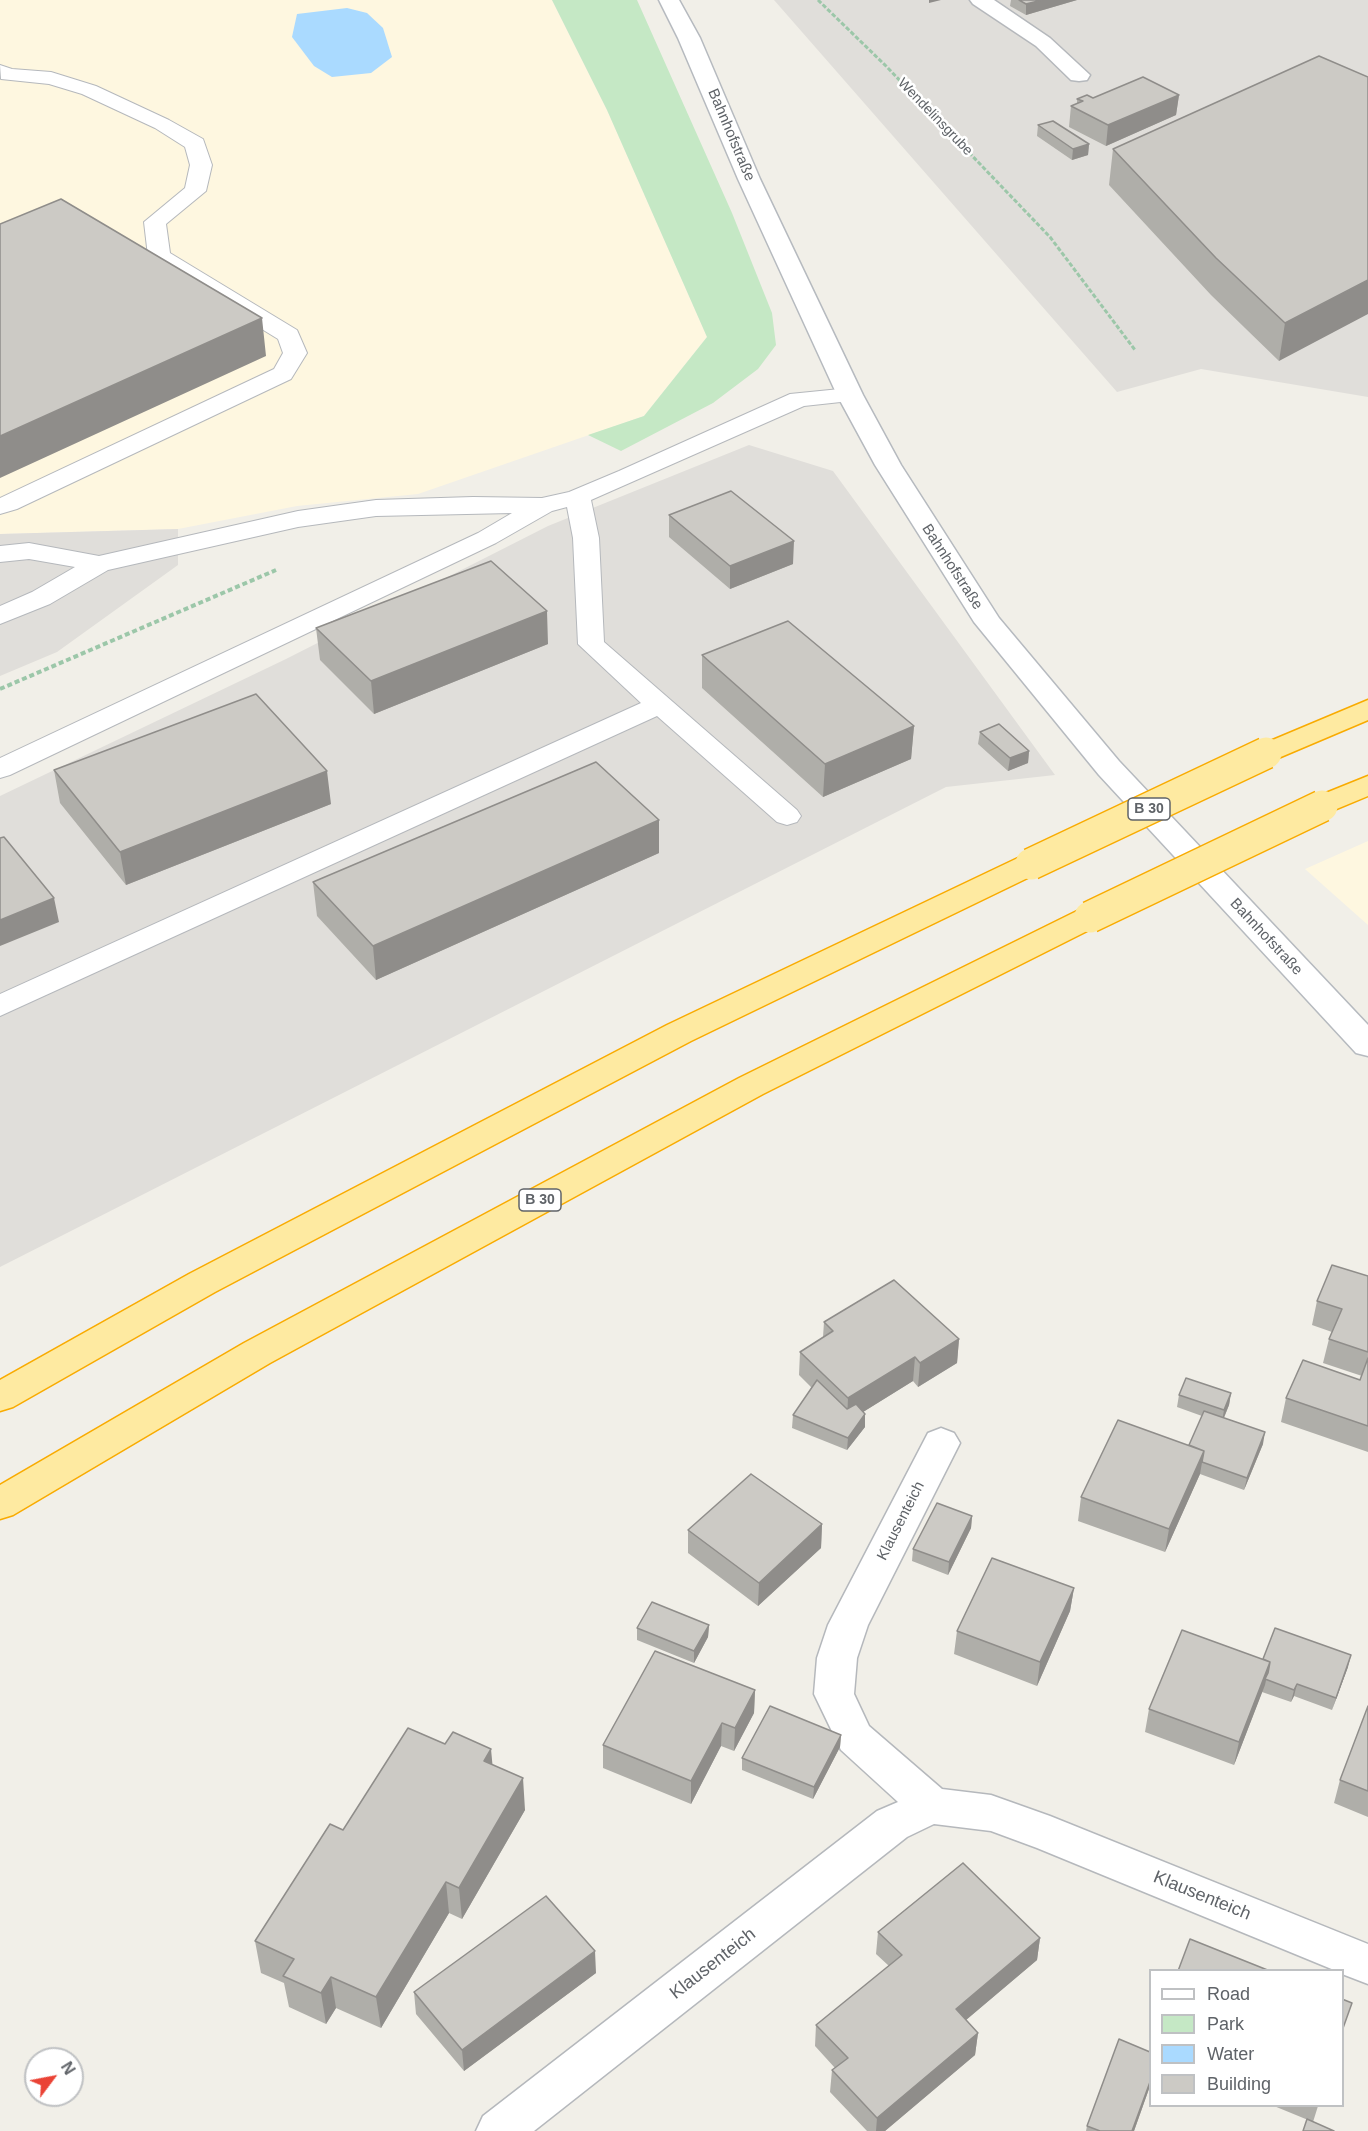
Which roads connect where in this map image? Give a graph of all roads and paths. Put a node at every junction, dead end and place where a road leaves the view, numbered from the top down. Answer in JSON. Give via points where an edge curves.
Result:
{"nodes":[{"id":1,"x":669,"y":0,"type":"edge"},
{"id":2,"x":818,"y":0,"type":"edge"},
{"id":3,"x":980,"y":0,"type":"edge"},
{"id":4,"x":0,"y":71,"type":"edge"},
{"id":5,"x":1079,"y":75,"type":"dead end"},
{"id":6,"x":1136,"y":350,"type":"dead end"},
{"id":7,"x":850,"y":395,"type":"junction"},
{"id":8,"x":578,"y":497,"type":"junction"},
{"id":9,"x":0,"y":506,"type":"edge"},
{"id":10,"x":543,"y":506,"type":"junction"},
{"id":11,"x":0,"y":554,"type":"edge"},
{"id":12,"x":99,"y":564,"type":"junction"},
{"id":13,"x":276,"y":570,"type":"dead end"},
{"id":14,"x":0,"y":616,"type":"edge"},
{"id":15,"x":0,"y":689,"type":"edge"},
{"id":16,"x":659,"y":705,"type":"junction"},
{"id":17,"x":1368,"y":709,"type":"edge"},
{"id":18,"x":0,"y":769,"type":"edge"},
{"id":19,"x":1368,"y":785,"type":"edge"},
{"id":20,"x":787,"y":816,"type":"dead end"},
{"id":21,"x":0,"y":1006,"type":"edge"},
{"id":22,"x":1368,"y":1046,"type":"edge"},
{"id":23,"x":0,"y":1397,"type":"edge"},
{"id":24,"x":941,"y":1443,"type":"dead end"},
{"id":25,"x":0,"y":1504,"type":"edge"},
{"id":26,"x":932,"y":1806,"type":"junction"},
{"id":27,"x":1368,"y":1964,"type":"edge"},
{"id":28,"x":499,"y":2131,"type":"edge"}],
"edges":[{"from":1,"to":7,"type":"main road","name":"Bahnhofstraße"},
{"from":2,"to":6,"type":"path","name":"Wendelinsgrube","via":[[1050,237]]},
{"from":3,"to":5,"type":"main road","via":[[1043,42]]},
{"from":4,"to":9,"type":"lane","via":[[51,78],[89,90],[195,144],[201,165],[195,191],[155,222],[159,256],[289,335],[295,352],[284,374]]},
{"from":7,"to":8,"type":"lane","via":[[799,399]]},
{"from":7,"to":22,"type":"main road","name":"Bahnhofstraße","via":[[894,475],[988,622],[1109,768]]},
{"from":8,"to":10,"type":"lane"},
{"from":8,"to":16,"type":"lane","via":[[586,538],[591,644]]},
{"from":10,"to":12,"type":"lane","via":[[376,508],[298,519]]},
{"from":10,"to":18,"type":"lane","via":[[487,538]]},
{"from":11,"to":12,"type":"lane","via":[[30,552]]},
{"from":12,"to":14,"type":"lane","via":[[41,598]]},
{"from":13,"to":15,"type":"path"},
{"from":16,"to":20,"type":"lane"},
{"from":16,"to":21,"type":"lane"},
{"from":17,"to":23,"type":"highway","number":"B 30","bridge":true,"via":[[1266,753],[679,1033],[202,1283]]},
{"from":19,"to":25,"type":"highway","number":"B 30","bridge":true,"via":[[1090,917],[699,1114],[257,1353]]},
{"from":24,"to":26,"type":"main road","name":"Klausenteich","via":[[848,1625],[837,1658],[834,1694],[855,1738]]},
{"from":26,"to":27,"type":"main road","name":"Klausenteich","via":[[991,1813],[1011,1820]]},
{"from":26,"to":28,"type":"main road","name":"Klausenteich","via":[[892,1824]]}]}
